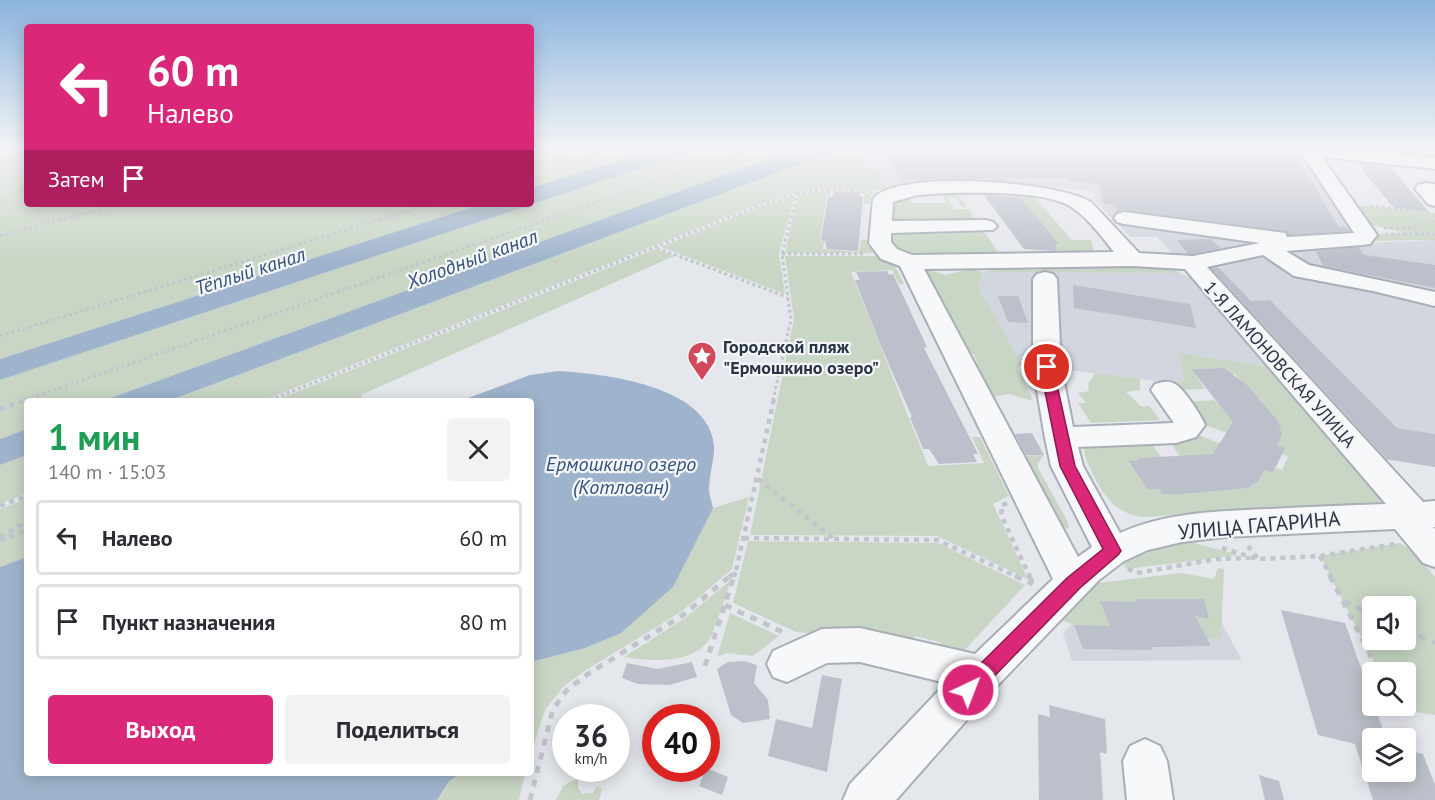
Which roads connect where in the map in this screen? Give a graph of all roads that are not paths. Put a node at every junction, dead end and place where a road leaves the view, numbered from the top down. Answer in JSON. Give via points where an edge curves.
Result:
{"nodes":[{"id":1,"x":1334,"y":186,"type":"edge"},
{"id":2,"x":960,"y":189,"type":"junction"},
{"id":3,"x":1435,"y":190,"type":"edge"},
{"id":4,"x":1429,"y":206,"type":"edge"},
{"id":5,"x":1124,"y":218,"type":"dead end"},
{"id":6,"x":986,"y":226,"type":"junction"},
{"id":7,"x":880,"y":227,"type":"junction"},
{"id":8,"x":1279,"y":245,"type":"junction"},
{"id":9,"x":1132,"y":259,"type":"junction"},
{"id":10,"x":1011,"y":261,"type":"junction"},
{"id":11,"x":909,"y":262,"type":"junction"},
{"id":12,"x":1194,"y":263,"type":"junction"},
{"id":13,"x":1045,"y":279,"type":"dead end"},
{"id":14,"x":1435,"y":299,"type":"edge"},
{"id":15,"x":1165,"y":390,"type":"dead end"},
{"id":16,"x":1060,"y":438,"type":"junction"},
{"id":17,"x":1413,"y":521,"type":"edge"},
{"id":18,"x":1435,"y":553,"type":"edge"},
{"id":19,"x":1116,"y":558,"type":"junction"},
{"id":20,"x":1073,"y":583,"type":"junction"},
{"id":21,"x":802,"y":656,"type":"road end"},
{"id":22,"x":982,"y":674,"type":"junction"},
{"id":23,"x":866,"y":800,"type":"edge"}],
"edges":[{"from":1,"to":8,"type":"street","name":"1-Я ЛАМОНОВСКАЯ УЛИЦА","via":[[1362,228],[1362,239]]},
{"from":2,"to":6,"type":"street"},
{"from":2,"to":7,"type":"street","via":[[893,193],[883,199]]},
{"from":2,"to":9,"type":"street","via":[[1025,188],[1067,196],[1079,202]]},
{"from":3,"to":4,"type":"street","via":[[1425,189]]},
{"from":5,"to":8,"type":"street","via":[[1247,234]]},
{"from":6,"to":7,"type":"street"},
{"from":6,"to":10,"type":"street"},
{"from":7,"to":11,"type":"street","via":[[883,249]]},
{"from":8,"to":12,"type":"street","name":"1-Я ЛАМОНОВСКАЯ УЛИЦА"},
{"from":8,"to":14,"type":"street","via":[[1302,271]]},
{"from":9,"to":10,"type":"street"},
{"from":9,"to":12,"type":"street"},
{"from":10,"to":11,"type":"street"},
{"from":11,"to":20,"type":"street"},
{"from":12,"to":17,"type":"street","name":"1-Я ЛАМОНОВСКАЯ УЛИЦА"},
{"from":13,"to":16,"type":"street","via":[[1047,367]]},
{"from":15,"to":16,"type":"street","via":[[1188,419],[1190,425],[1185,430]]},
{"from":16,"to":19,"type":"street","via":[[1067,466]]},
{"from":17,"to":18,"type":"street","name":"1-Я ЛАМОНОВСКАЯ УЛИЦА"},
{"from":17,"to":19,"type":"street","name":"УЛИЦА ГАГАРИНА","via":[[1224,524],[1182,529],[1141,538]]},
{"from":19,"to":20,"type":"street","name":"УЛИЦА ГАГАРИНА"},
{"from":20,"to":22,"type":"street","name":"УЛИЦА ГАГАРИНА"},
{"from":21,"to":22,"type":"street","via":[[840,645],[860,645]]},
{"from":22,"to":23,"type":"street","name":"УЛИЦА ГАГАРИНА"}]}
